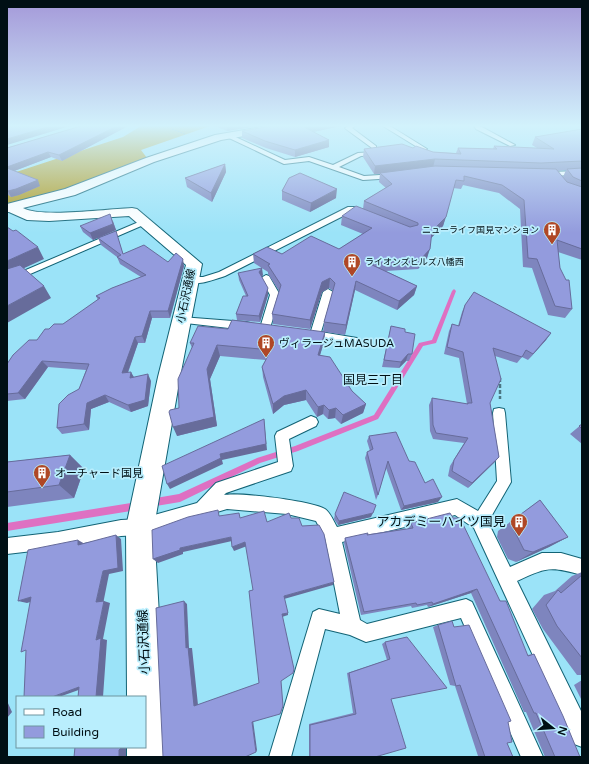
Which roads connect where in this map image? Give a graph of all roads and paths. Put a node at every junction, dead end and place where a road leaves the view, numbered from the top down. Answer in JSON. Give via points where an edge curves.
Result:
{"nodes":[{"id":1,"x":146,"y":162,"type":"edge"},
{"id":2,"x":316,"y":162,"type":"edge"},
{"id":3,"x":345,"y":162,"type":"edge"},
{"id":4,"x":333,"y":168,"type":"junction"},
{"id":5,"x":582,"y":173,"type":"edge"},
{"id":6,"x":403,"y":175,"type":"edge"},
{"id":7,"x":537,"y":175,"type":"edge"},
{"id":8,"x":9,"y":208,"type":"edge"},
{"id":9,"x":377,"y":220,"type":"edge"},
{"id":10,"x":144,"y":223,"type":"junction"},
{"id":11,"x":266,"y":278,"type":"dead end"},
{"id":12,"x":190,"y":280,"type":"junction"},
{"id":13,"x":7,"y":281,"type":"edge"},
{"id":14,"x":328,"y":292,"type":"edge"},
{"id":15,"x":181,"y":320,"type":"junction"},
{"id":16,"x":265,"y":328,"type":"junction"},
{"id":17,"x":279,"y":330,"type":"edge"},
{"id":18,"x":301,"y":333,"type":"edge"},
{"id":19,"x":315,"y":335,"type":"junction"},
{"id":20,"x":353,"y":341,"type":"dead end"},
{"id":21,"x":498,"y":371,"type":"edge"},
{"id":22,"x":499,"y":413,"type":"joint"},
{"id":23,"x":311,"y":422,"type":"dead end"},
{"id":24,"x":201,"y":509,"type":"junction"},
{"id":25,"x":480,"y":522,"type":"junction"},
{"id":26,"x":140,"y":527,"type":"junction"},
{"id":27,"x":333,"y":536,"type":"junction"},
{"id":28,"x":7,"y":546,"type":"edge"},
{"id":29,"x":582,"y":567,"type":"edge"},
{"id":30,"x":506,"y":578,"type":"junction"},
{"id":31,"x":352,"y":626,"type":"junction"},
{"id":32,"x":145,"y":696,"type":"edge"},
{"id":33,"x":146,"y":724,"type":"edge"},
{"id":34,"x":582,"y":736,"type":"edge"},
{"id":35,"x":147,"y":757,"type":"edge"},
{"id":36,"x":280,"y":757,"type":"edge"},
{"id":37,"x":532,"y":757,"type":"edge"}],
"edges":[{"from":1,"to":8,"type":"street","via":[[70,192]]},
{"from":2,"to":4,"type":"lane"},
{"from":3,"to":4,"type":"lane"},
{"from":4,"to":6,"type":"lane","via":[[363,178]]},
{"from":5,"to":7,"type":"lane","via":[[558,177]]},
{"from":8,"to":10,"type":"street","name":"小石沢通線","via":[[27,216],[49,217],[132,212]]},
{"from":9,"to":12,"type":"lane","via":[[351,209],[222,274],[204,280]]},
{"from":10,"to":12,"type":"street","name":"小石沢通線","via":[[194,264]]},
{"from":10,"to":13,"type":"lane"},
{"from":11,"to":16,"type":"lane","via":[[275,295]]},
{"from":12,"to":15,"type":"street","name":"小石沢通線"},
{"from":14,"to":19,"type":"lane"},
{"from":15,"to":16,"type":"lane"},
{"from":15,"to":26,"type":"street","name":"小石沢通線"},
{"from":16,"to":17,"type":"lane"},
{"from":18,"to":19,"type":"lane"},
{"from":19,"to":20,"type":"lane"},
{"from":21,"to":22,"type":"path","via":[[501,384]]},
{"from":22,"to":25,"type":"lane","via":[[504,482]]},
{"from":23,"to":24,"type":"lane","via":[[282,436],[286,466],[221,488]]},
{"from":24,"to":26,"type":"lane"},
{"from":24,"to":27,"type":"lane","via":[[227,502],[287,506],[322,515]]},
{"from":25,"to":27,"type":"lane","via":[[457,507]]},
{"from":25,"to":30,"type":"lane"},
{"from":26,"to":28,"type":"lane"},
{"from":26,"to":32,"type":"street","name":"小石沢通線"},
{"from":27,"to":31,"type":"lane"},
{"from":29,"to":30,"type":"lane","via":[[561,561],[542,561]]},
{"from":30,"to":34,"type":"lane"},
{"from":31,"to":36,"type":"lane","via":[[319,618]]},
{"from":31,"to":37,"type":"lane","via":[[366,632],[466,608]]},
{"from":33,"to":35,"type":"street","name":"小石沢通線"}]}
